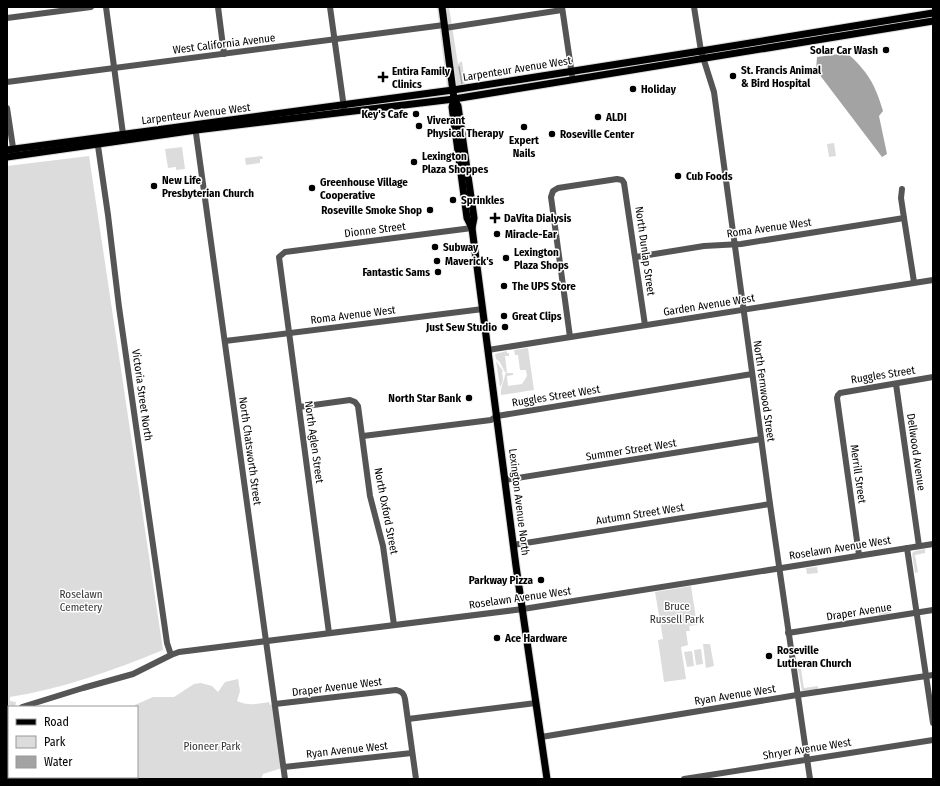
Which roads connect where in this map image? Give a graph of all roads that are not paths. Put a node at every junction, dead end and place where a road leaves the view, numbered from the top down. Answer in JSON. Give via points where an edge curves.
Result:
{"nodes":[{"id":1,"x":91,"y":7,"type":"edge"},
{"id":2,"x":106,"y":7,"type":"edge"},
{"id":3,"x":218,"y":7,"type":"edge"},
{"id":4,"x":330,"y":7,"type":"edge"},
{"id":5,"x":442,"y":7,"type":"edge"},
{"id":6,"x":694,"y":7,"type":"edge"},
{"id":7,"x":562,"y":8,"type":"edge"},
{"id":8,"x":933,"y":13,"type":"edge"},
{"id":9,"x":7,"y":18,"type":"edge"},
{"id":10,"x":933,"y":21,"type":"edge"},
{"id":11,"x":445,"y":26,"type":"junction"},
{"id":12,"x":334,"y":40,"type":"junction"},
{"id":13,"x":701,"y":51,"type":"junction"},
{"id":14,"x":224,"y":54,"type":"junction"},
{"id":15,"x":703,"y":59,"type":"junction"},
{"id":16,"x":114,"y":68,"type":"junction"},
{"id":17,"x":572,"y":72,"type":"junction"},
{"id":18,"x":573,"y":80,"type":"junction"},
{"id":19,"x":7,"y":82,"type":"edge"},
{"id":20,"x":453,"y":90,"type":"junction"},
{"id":21,"x":454,"y":99,"type":"junction"},
{"id":22,"x":343,"y":105,"type":"junction"},
{"id":23,"x":7,"y":108,"type":"edge"},
{"id":24,"x":344,"y":113,"type":"junction"},
{"id":25,"x":195,"y":128,"type":"junction"},
{"id":26,"x":123,"y":134,"type":"junction"},
{"id":27,"x":97,"y":141,"type":"junction"},
{"id":28,"x":10,"y":153,"type":"edge"},
{"id":29,"x":902,"y":189,"type":"dead end"},
{"id":30,"x":904,"y":218,"type":"junction"},
{"id":31,"x":472,"y":228,"type":"junction"},
{"id":32,"x":734,"y":245,"type":"junction"},
{"id":33,"x":281,"y":254,"type":"joint"},
{"id":34,"x":636,"y":257,"type":"junction"},
{"id":35,"x":933,"y":280,"type":"edge"},
{"id":36,"x":914,"y":282,"type":"junction"},
{"id":37,"x":483,"y":309,"type":"junction"},
{"id":38,"x":743,"y":310,"type":"junction"},
{"id":39,"x":645,"y":325,"type":"junction"},
{"id":40,"x":290,"y":332,"type":"junction"},
{"id":41,"x":570,"y":337,"type":"junction"},
{"id":42,"x":225,"y":341,"type":"junction"},
{"id":43,"x":488,"y":350,"type":"junction"},
{"id":44,"x":752,"y":374,"type":"junction"},
{"id":45,"x":933,"y":377,"type":"edge"},
{"id":46,"x":896,"y":384,"type":"junction"},
{"id":47,"x":838,"y":394,"type":"joint"},
{"id":48,"x":299,"y":407,"type":"junction"},
{"id":49,"x":497,"y":416,"type":"junction"},
{"id":50,"x":363,"y":436,"type":"junction"},
{"id":51,"x":761,"y":439,"type":"junction"},
{"id":52,"x":505,"y":480,"type":"junction"},
{"id":53,"x":770,"y":504,"type":"junction"},
{"id":54,"x":933,"y":544,"type":"edge"},
{"id":55,"x":513,"y":545,"type":"junction"},
{"id":56,"x":919,"y":546,"type":"junction"},
{"id":57,"x":907,"y":548,"type":"junction"},
{"id":58,"x":859,"y":556,"type":"junction"},
{"id":59,"x":779,"y":568,"type":"junction"},
{"id":60,"x":522,"y":609,"type":"junction"},
{"id":61,"x":933,"y":610,"type":"edge"},
{"id":62,"x":917,"y":612,"type":"junction"},
{"id":63,"x":394,"y":625,"type":"junction"},
{"id":64,"x":329,"y":633,"type":"junction"},
{"id":65,"x":788,"y":633,"type":"junction"},
{"id":66,"x":266,"y":641,"type":"junction"},
{"id":67,"x":170,"y":655,"type":"junction"},
{"id":68,"x":930,"y":676,"type":"edge"},
{"id":69,"x":798,"y":695,"type":"junction"},
{"id":70,"x":536,"y":703,"type":"junction"},
{"id":71,"x":275,"y":704,"type":"junction"},
{"id":72,"x":25,"y":706,"type":"edge"},
{"id":73,"x":408,"y":719,"type":"junction"},
{"id":74,"x":933,"y":723,"type":"edge"},
{"id":75,"x":541,"y":737,"type":"junction"},
{"id":76,"x":933,"y":740,"type":"edge"},
{"id":77,"x":412,"y":753,"type":"junction"},
{"id":78,"x":807,"y":759,"type":"junction"},
{"id":79,"x":284,"y":767,"type":"junction"},
{"id":80,"x":285,"y":779,"type":"edge"},
{"id":81,"x":416,"y":779,"type":"edge"},
{"id":82,"x":547,"y":779,"type":"edge"},
{"id":83,"x":684,"y":779,"type":"edge"},
{"id":84,"x":810,"y":779,"type":"edge"}],
"edges":[{"from":1,"to":9,"type":"street"},
{"from":2,"to":16,"type":"street"},
{"from":3,"to":14,"type":"street"},
{"from":4,"to":12,"type":"street"},
{"from":5,"to":11,"type":"main road","name":"Lexington Avenue North"},
{"from":6,"to":13,"type":"street","name":"North Fernwood Street"},
{"from":7,"to":11,"type":"street","name":"West California Avenue"},
{"from":7,"to":17,"type":"street"},
{"from":8,"to":13,"type":"main road","name":"Larpenteur Avenue West"},
{"from":10,"to":15,"type":"main road","name":"Larpenteur Avenue West"},
{"from":11,"to":12,"type":"street","name":"West California Avenue"},
{"from":11,"to":20,"type":"main road","name":"Lexington Avenue North"},
{"from":12,"to":14,"type":"street","name":"West California Avenue"},
{"from":12,"to":22,"type":"street"},
{"from":13,"to":15,"type":"street","name":"North Fernwood Street"},
{"from":13,"to":17,"type":"main road","name":"Larpenteur Avenue West"},
{"from":14,"to":16,"type":"street","name":"West California Avenue"},
{"from":15,"to":18,"type":"main road","name":"Larpenteur Avenue West"},
{"from":15,"to":32,"type":"street","name":"North Fernwood Street","via":[[714,92]]},
{"from":16,"to":19,"type":"street","name":"West California Avenue"},
{"from":16,"to":26,"type":"street"},
{"from":17,"to":18,"type":"street"},
{"from":17,"to":20,"type":"main road","name":"Larpenteur Avenue West"},
{"from":18,"to":21,"type":"main road","name":"Larpenteur Avenue West"},
{"from":20,"to":21,"type":"main road","name":"Lexington Avenue North"},
{"from":20,"to":22,"type":"main road","name":"Larpenteur Avenue West"},
{"from":21,"to":24,"type":"main road","name":"Larpenteur Avenue West"},
{"from":21,"to":31,"type":"main road","name":"Lexington Avenue North","via":[[458,106],[474,218]]},
{"from":22,"to":24,"type":"street"},
{"from":22,"to":25,"type":"main road","name":"Larpenteur Avenue West"},
{"from":23,"to":28,"type":"street"},
{"from":24,"to":25,"type":"main road","name":"Larpenteur Avenue West"},
{"from":25,"to":26,"type":"main road","name":"Larpenteur Avenue West"},
{"from":25,"to":27,"type":"main road","name":"Larpenteur Avenue West"},
{"from":25,"to":42,"type":"street","name":"North Chatsworth Street"},
{"from":26,"to":27,"type":"main road","name":"Larpenteur Avenue West"},
{"from":27,"to":28,"type":"main road","name":"Larpenteur Avenue West"},
{"from":27,"to":67,"type":"street","name":"Victoria Street North"},
{"from":29,"to":30,"type":"street"},
{"from":30,"to":32,"type":"street","name":"Roma Avenue West"},
{"from":30,"to":36,"type":"street"},
{"from":31,"to":33,"type":"street","name":"Dionne Street"},
{"from":31,"to":37,"type":"main road","name":"Lexington Avenue North"},
{"from":32,"to":34,"type":"street","name":"Roma Avenue West","via":[[704,246]]},
{"from":32,"to":38,"type":"street","name":"North Fernwood Street"},
{"from":33,"to":40,"type":"street","name":"North Aglen Street","via":[[279,260]]},
{"from":34,"to":39,"type":"street","name":"North Dunlap Street"},
{"from":34,"to":41,"type":"street","name":"North Dunlap Street","via":[[626,186],[622,180],[558,188],[553,191],[551,197]]},
{"from":35,"to":36,"type":"street","name":"Garden Avenue West"},
{"from":36,"to":38,"type":"street","name":"Garden Avenue West"},
{"from":37,"to":40,"type":"street","name":"Roma Avenue West"},
{"from":37,"to":43,"type":"main road","name":"Lexington Avenue North"},
{"from":38,"to":39,"type":"street","name":"Garden Avenue West"},
{"from":38,"to":44,"type":"street","name":"North Fernwood Street"},
{"from":39,"to":41,"type":"street","name":"Garden Avenue West"},
{"from":40,"to":42,"type":"street","name":"Roma Avenue West"},
{"from":40,"to":48,"type":"street","name":"North Aglen Street"},
{"from":41,"to":43,"type":"street","name":"Garden Avenue West"},
{"from":42,"to":66,"type":"street","name":"North Chatsworth Street"},
{"from":43,"to":49,"type":"main road","name":"Lexington Avenue North"},
{"from":44,"to":49,"type":"street","name":"Ruggles Street West"},
{"from":44,"to":51,"type":"street","name":"North Fernwood Street"},
{"from":45,"to":46,"type":"street","name":"Ruggles Street"},
{"from":46,"to":47,"type":"street","name":"Ruggles Street"},
{"from":46,"to":56,"type":"street","name":"Dellwood Avenue"},
{"from":47,"to":58,"type":"street","name":"Merrill Street"},
{"from":48,"to":50,"type":"street","name":"North Oxford Street","via":[[350,400],[355,402],[358,406]]},
{"from":48,"to":64,"type":"street","name":"North Aglen Street"},
{"from":49,"to":50,"type":"street","name":"Ruggles Street West","via":[[491,420]]},
{"from":49,"to":52,"type":"main road","name":"Lexington Avenue North"},
{"from":50,"to":63,"type":"street","name":"North Oxford Street","via":[[370,496],[383,546]]},
{"from":51,"to":52,"type":"street","name":"Summer Street West"},
{"from":51,"to":53,"type":"street","name":"North Fernwood Street"},
{"from":52,"to":55,"type":"main road","name":"Lexington Avenue North"},
{"from":53,"to":55,"type":"street","name":"Autumn Street West"},
{"from":53,"to":59,"type":"street","name":"North Fernwood Street"},
{"from":54,"to":56,"type":"street","name":"Roselawn Avenue West"},
{"from":55,"to":60,"type":"main road","name":"Lexington Avenue North"},
{"from":56,"to":57,"type":"street","name":"Roselawn Avenue West"},
{"from":57,"to":58,"type":"street","name":"Roselawn Avenue West"},
{"from":57,"to":62,"type":"street"},
{"from":58,"to":59,"type":"street","name":"Roselawn Avenue West"},
{"from":59,"to":60,"type":"street","name":"Roselawn Avenue West"},
{"from":59,"to":65,"type":"street","name":"North Fernwood Street"},
{"from":60,"to":63,"type":"street","name":"Roselawn Avenue West"},
{"from":60,"to":70,"type":"main road","name":"Lexington Avenue North"},
{"from":61,"to":62,"type":"street","name":"Draper Avenue"},
{"from":62,"to":65,"type":"street","name":"Draper Avenue"},
{"from":62,"to":68,"type":"street"},
{"from":63,"to":64,"type":"street","name":"Roselawn Avenue West"},
{"from":64,"to":66,"type":"street","name":"Roselawn Avenue West"},
{"from":65,"to":69,"type":"street","name":"North Fernwood Street"},
{"from":66,"to":67,"type":"street","name":"Roselawn Avenue West"},
{"from":66,"to":71,"type":"street","name":"North Chatsworth Street"},
{"from":67,"to":72,"type":"street","name":"Roselawn Avenue West","via":[[144,670]]},
{"from":68,"to":69,"type":"street","name":"Ryan Avenue West"},
{"from":68,"to":74,"type":"street"},
{"from":69,"to":75,"type":"street","name":"Ryan Avenue West"},
{"from":69,"to":78,"type":"street","name":"North Fernwood Street"},
{"from":70,"to":73,"type":"street"},
{"from":70,"to":75,"type":"main road","name":"Lexington Avenue North"},
{"from":71,"to":73,"type":"street","name":"Draper Avenue West","via":[[396,690],[405,696]]},
{"from":71,"to":79,"type":"street","name":"North Chatsworth Street"},
{"from":73,"to":77,"type":"street"},
{"from":75,"to":82,"type":"main road","name":"Lexington Avenue North"},
{"from":76,"to":78,"type":"street","name":"Shryer Avenue West"},
{"from":77,"to":79,"type":"street","name":"Ryan Avenue West"},
{"from":77,"to":81,"type":"street"},
{"from":78,"to":83,"type":"street","name":"Shryer Avenue West"},
{"from":78,"to":84,"type":"street","name":"North Fernwood Street"},
{"from":79,"to":80,"type":"street","name":"North Chatsworth Street"}]}
